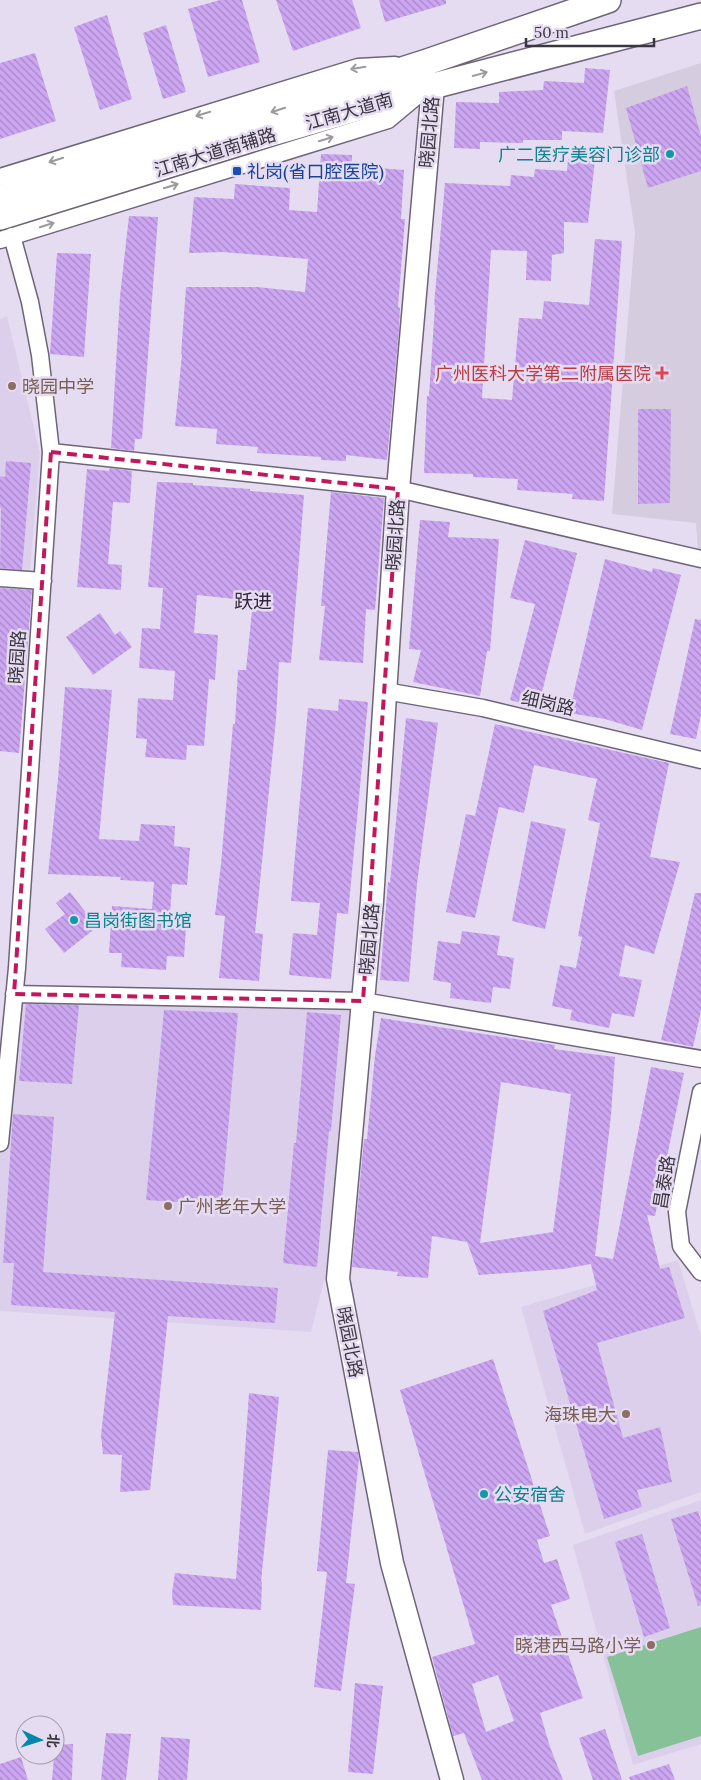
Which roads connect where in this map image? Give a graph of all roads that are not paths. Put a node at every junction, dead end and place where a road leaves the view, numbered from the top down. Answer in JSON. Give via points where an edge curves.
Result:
{"nodes":[{"id":1,"x":608,"y":0,"type":"edge"},
{"id":2,"x":563,"y":7,"type":"edge"},
{"id":3,"x":701,"y":16,"type":"edge"},
{"id":4,"x":428,"y":75,"type":"junction"},
{"id":5,"x":113,"y":172,"type":"junction"},
{"id":6,"x":0,"y":178,"type":"edge"},
{"id":7,"x":0,"y":198,"type":"edge"},
{"id":8,"x":4,"y":231,"type":"edge"},
{"id":9,"x":51,"y":452,"type":"junction"},
{"id":10,"x":398,"y":489,"type":"junction"},
{"id":11,"x":701,"y":559,"type":"edge"},
{"id":12,"x":0,"y":578,"type":"edge"},
{"id":13,"x":42,"y":581,"type":"junction"},
{"id":14,"x":385,"y":691,"type":"junction"},
{"id":15,"x":701,"y":760,"type":"edge"},
{"id":16,"x":14,"y":994,"type":"junction"},
{"id":17,"x":363,"y":1001,"type":"junction"},
{"id":18,"x":701,"y":1059,"type":"edge"},
{"id":19,"x":3,"y":1083,"type":"edge"},
{"id":20,"x":701,"y":1092,"type":"edge"},
{"id":21,"x":0,"y":1143,"type":"edge"},
{"id":22,"x":701,"y":1272,"type":"edge"},
{"id":23,"x":452,"y":1780,"type":"edge"}],
"edges":[{"from":1,"to":2,"type":"main road","name":"江南大道南"},
{"from":2,"to":4,"type":"main road","name":"江南大道南"},
{"from":4,"to":3,"type":"main road","name":"江南大道南","one_way":true},
{"from":4,"to":5,"type":"main road","name":"江南大道南"},
{"from":5,"to":4,"type":"street","name":"江南大道南辅路","one_way":true,"via":[[388,120],[414,98]]},
{"from":4,"to":10,"type":"street","name":"晓园北路"},
{"from":5,"to":6,"type":"street","name":"江南大道南辅路","one_way":true},
{"from":5,"to":7,"type":"main road","name":"江南大道南"},
{"from":8,"to":5,"type":"main road","name":"江南大道南","one_way":true},
{"from":8,"to":9,"type":"street","name":"晓园路","via":[[30,302],[40,355]]},
{"from":9,"to":10,"type":"street"},
{"from":9,"to":13,"type":"street","name":"晓园路"},
{"from":10,"to":11,"type":"street"},
{"from":10,"to":14,"type":"street","name":"晓园北路"},
{"from":12,"to":13,"type":"street"},
{"from":13,"to":16,"type":"street","name":"晓园路"},
{"from":14,"to":15,"type":"street","name":"细岗路","via":[[483,708]]},
{"from":14,"to":17,"type":"street","name":"晓园北路"},
{"from":16,"to":17,"type":"street"},
{"from":16,"to":19,"type":"street","name":"晓园路"},
{"from":17,"to":18,"type":"street"},
{"from":17,"to":23,"type":"street","name":"晓园北路","via":[[338,1279],[392,1563]]},
{"from":19,"to":21,"type":"street","name":"晓园路"},
{"from":20,"to":22,"type":"street","name":"昌泰路","via":[[677,1212],[681,1246]]}]}
